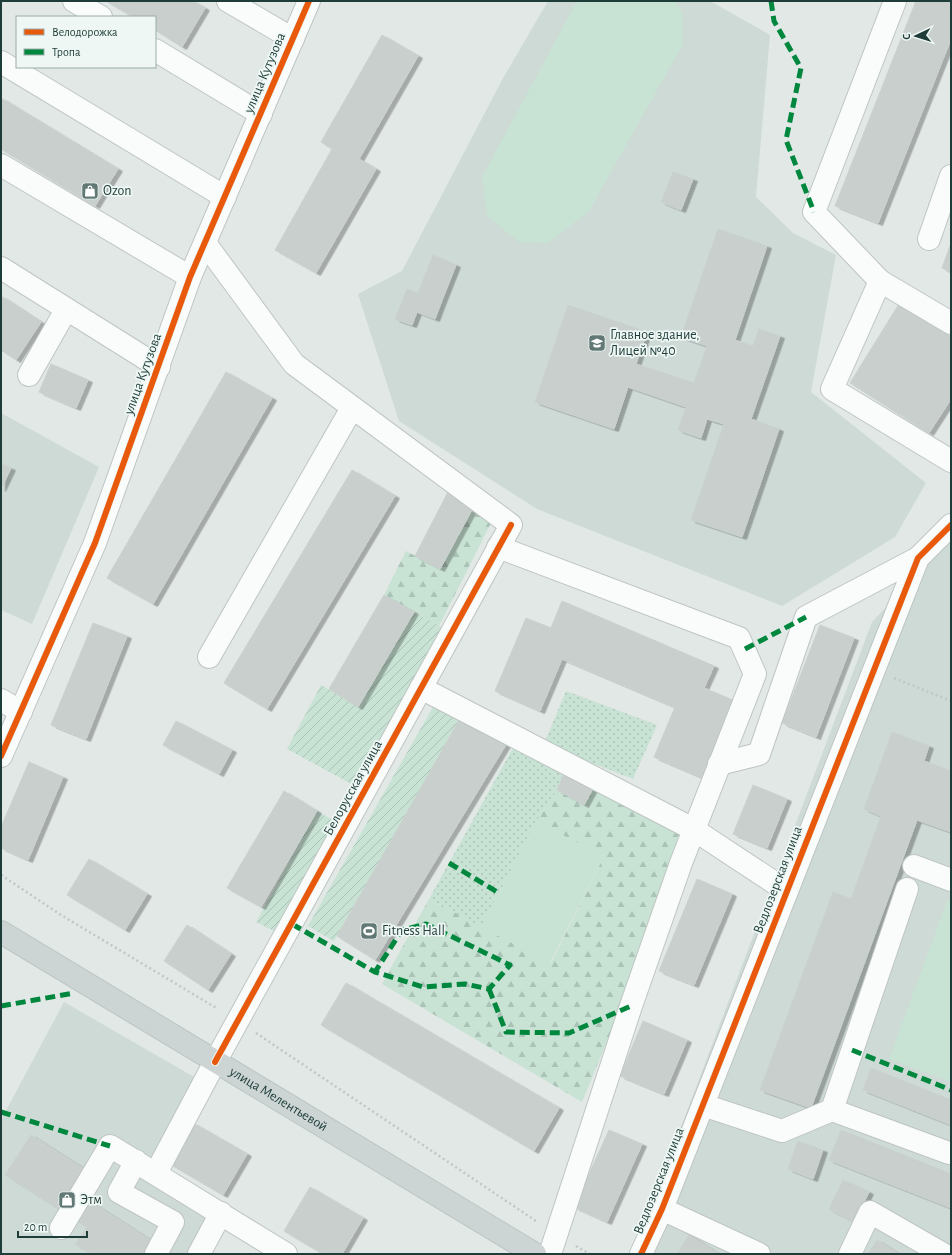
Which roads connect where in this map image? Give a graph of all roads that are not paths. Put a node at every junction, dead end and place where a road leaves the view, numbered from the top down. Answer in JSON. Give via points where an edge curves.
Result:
{"nodes":[{"id":1,"x":74,"y":1,"type":"edge"},
{"id":2,"x":228,"y":1,"type":"edge"},
{"id":3,"x":309,"y":1,"type":"edge"},
{"id":4,"x":895,"y":1,"type":"edge"},
{"id":5,"x":99,"y":16,"type":"edge"},
{"id":6,"x":293,"y":39,"type":"junction"},
{"id":7,"x":156,"y":51,"type":"edge"},
{"id":8,"x":1,"y":62,"type":"edge"},
{"id":9,"x":261,"y":114,"type":"junction"},
{"id":10,"x":1,"y":165,"type":"edge"},
{"id":11,"x":951,"y":176,"type":"edge"},
{"id":12,"x":225,"y":196,"type":"junction"},
{"id":13,"x":929,"y":238,"type":"dead end"},
{"id":14,"x":205,"y":243,"type":"junction"},
{"id":15,"x":1,"y":268,"type":"edge"},
{"id":16,"x":190,"y":277,"type":"junction"},
{"id":17,"x":880,"y":281,"type":"junction"},
{"id":18,"x":66,"y":310,"type":"junction"},
{"id":19,"x":951,"y":323,"type":"edge"},
{"id":20,"x":159,"y":367,"type":"junction"},
{"id":21,"x":29,"y":375,"type":"dead end"},
{"id":22,"x":352,"y":408,"type":"junction"},
{"id":23,"x":951,"y":461,"type":"edge"},
{"id":24,"x":951,"y":524,"type":"edge"},
{"id":25,"x":498,"y":547,"type":"junction"},
{"id":26,"x":918,"y":558,"type":"junction"},
{"id":27,"x":209,"y":657,"type":"dead end"},
{"id":28,"x":421,"y":688,"type":"junction"},
{"id":29,"x":1,"y":700,"type":"edge"},
{"id":30,"x":21,"y":712,"type":"junction"},
{"id":31,"x":1,"y":756,"type":"edge"},
{"id":32,"x":719,"y":764,"type":"junction"},
{"id":33,"x":693,"y":829,"type":"junction"},
{"id":34,"x":914,"y":866,"type":"dead end"},
{"id":35,"x":951,"y":880,"type":"edge"},
{"id":36,"x":907,"y":890,"type":"dead end"},
{"id":37,"x":787,"y":891,"type":"junction"},
{"id":38,"x":1,"y":932,"type":"edge"},
{"id":39,"x":215,"y":1062,"type":"junction"},
{"id":40,"x":703,"y":1104,"type":"junction"},
{"id":41,"x":832,"y":1110,"type":"junction"},
{"id":42,"x":949,"y":1153,"type":"dead end"},
{"id":43,"x":136,"y":1161,"type":"junction"},
{"id":44,"x":156,"y":1174,"type":"junction"},
{"id":45,"x":662,"y":1209,"type":"junction"},
{"id":46,"x":221,"y":1213,"type":"junction"},
{"id":47,"x":61,"y":1228,"type":"dead end"},
{"id":48,"x":554,"y":1245,"type":"edge"},
{"id":49,"x":524,"y":1251,"type":"edge"},
{"id":50,"x":156,"y":1254,"type":"edge"},
{"id":51,"x":199,"y":1254,"type":"edge"},
{"id":52,"x":286,"y":1254,"type":"edge"},
{"id":53,"x":641,"y":1254,"type":"edge"},
{"id":54,"x":759,"y":1254,"type":"edge"},
{"id":55,"x":850,"y":1254,"type":"edge"},
{"id":56,"x":943,"y":1254,"type":"edge"}],
"edges":[{"from":1,"to":5,"type":"street"},
{"from":2,"to":6,"type":"street"},
{"from":3,"to":6,"type":"street","name":"улица Кутузова"},
{"from":4,"to":17,"type":"street","via":[[814,212]]},
{"from":6,"to":9,"type":"street","name":"улица Кутузова"},
{"from":7,"to":9,"type":"street"},
{"from":8,"to":12,"type":"street"},
{"from":9,"to":12,"type":"street","name":"улица Кутузова"},
{"from":10,"to":16,"type":"street"},
{"from":11,"to":13,"type":"street"},
{"from":12,"to":14,"type":"street","name":"улица Кутузова"},
{"from":14,"to":16,"type":"street","name":"улица Кутузова"},
{"from":14,"to":22,"type":"street","via":[[294,364]]},
{"from":15,"to":18,"type":"street"},
{"from":16,"to":20,"type":"street","name":"улица Кутузова"},
{"from":17,"to":19,"type":"street"},
{"from":17,"to":23,"type":"street","via":[[832,389]]},
{"from":18,"to":20,"type":"street"},
{"from":18,"to":21,"type":"street"},
{"from":20,"to":30,"type":"street","name":"улица Кутузова","via":[[95,543]]},
{"from":22,"to":25,"type":"street","name":"Белорусская улица","via":[[510,524]]},
{"from":22,"to":27,"type":"street"},
{"from":24,"to":26,"type":"street","name":"Ведлозерская улица"},
{"from":25,"to":28,"type":"street","name":"Белорусская улица"},
{"from":25,"to":32,"type":"street","via":[[740,638],[755,674]]},
{"from":26,"to":32,"type":"street","via":[[806,616],[759,754]]},
{"from":26,"to":37,"type":"street","name":"Ведлозерская улица"},
{"from":28,"to":33,"type":"street"},
{"from":28,"to":39,"type":"street","name":"Белорусская улица"},
{"from":29,"to":30,"type":"street"},
{"from":30,"to":31,"type":"street","name":"улица Кутузова"},
{"from":32,"to":33,"type":"street"},
{"from":33,"to":37,"type":"street"},
{"from":33,"to":48,"type":"street","via":[[631,1006]]},
{"from":34,"to":35,"type":"street"},
{"from":36,"to":41,"type":"street"},
{"from":37,"to":40,"type":"street","name":"Ведлозерская улица"},
{"from":38,"to":39,"type":"main road","name":"улица Мелентьевой"},
{"from":39,"to":44,"type":"street","name":"Белорусская улица"},
{"from":39,"to":49,"type":"main road","name":"улица Мелентьевой"},
{"from":40,"to":41,"type":"street","via":[[782,1131]]},
{"from":40,"to":45,"type":"street","name":"Ведлозерская улица"},
{"from":41,"to":42,"type":"street"},
{"from":43,"to":44,"type":"street"},
{"from":43,"to":47,"type":"street","via":[[110,1146]]},
{"from":43,"to":50,"type":"street","via":[[119,1192],[173,1222]]},
{"from":44,"to":46,"type":"street"},
{"from":45,"to":53,"type":"street","name":"Ведлозерская улица"},
{"from":45,"to":54,"type":"street"},
{"from":46,"to":51,"type":"street"},
{"from":46,"to":52,"type":"street"},
{"from":55,"to":56,"type":"street","via":[[870,1212]]}]}
